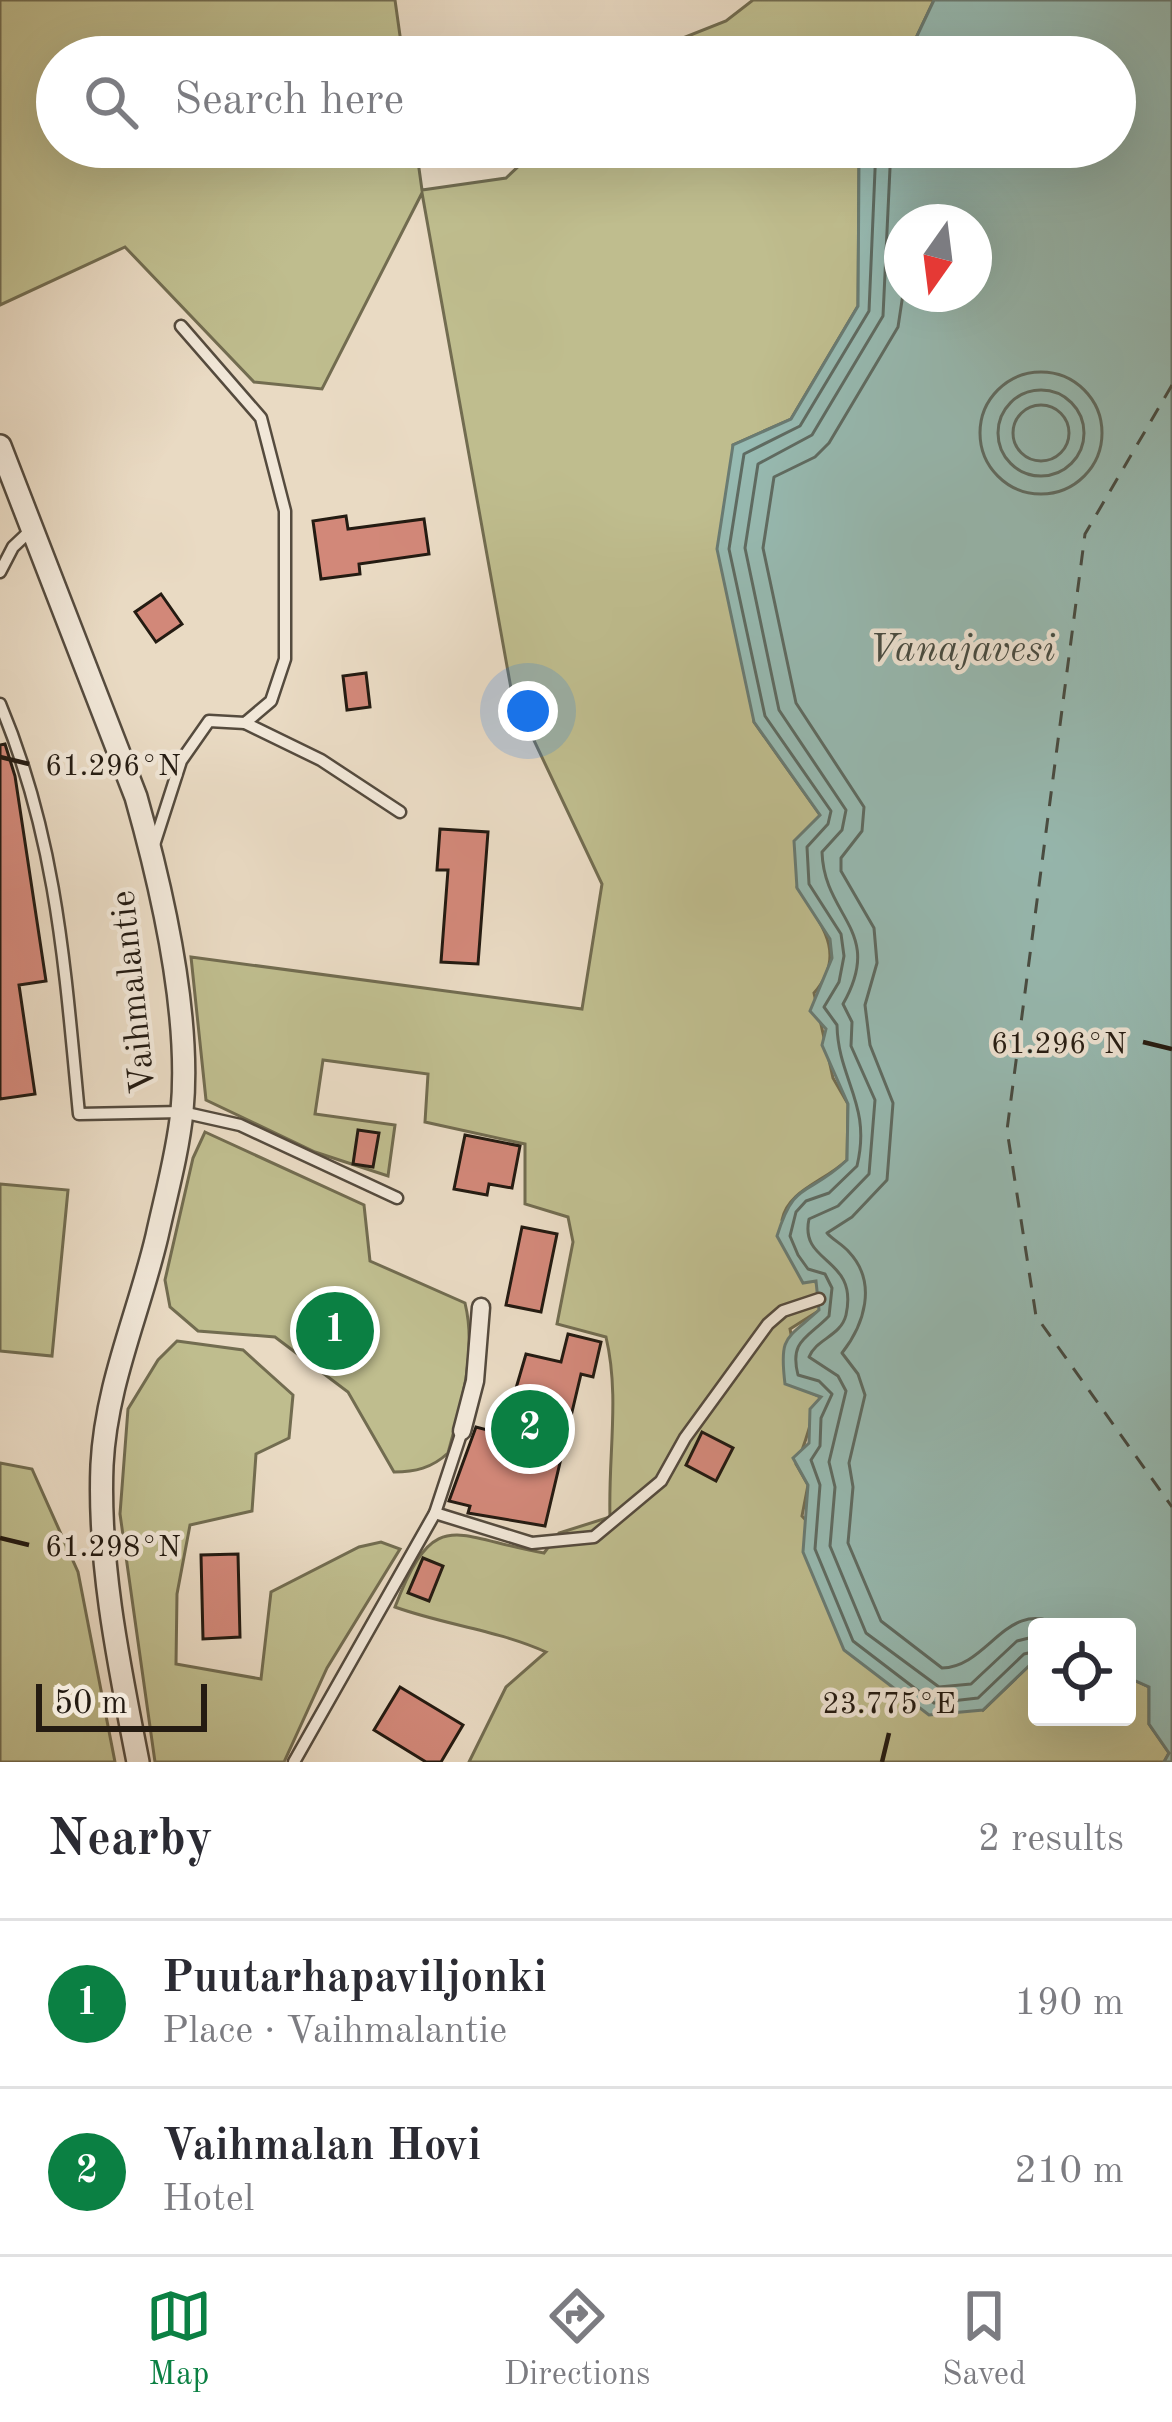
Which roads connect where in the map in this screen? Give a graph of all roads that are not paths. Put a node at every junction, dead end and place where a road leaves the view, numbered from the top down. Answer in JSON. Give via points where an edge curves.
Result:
{"nodes":[{"id":1,"x":182,"y":326,"type":"dead end"},
{"id":2,"x":0,"y":446,"type":"edge"},
{"id":3,"x":30,"y":531,"type":"junction"},
{"id":4,"x":0,"y":572,"type":"edge"},
{"id":5,"x":0,"y":704,"type":"edge"},
{"id":6,"x":245,"y":723,"type":"junction"},
{"id":7,"x":400,"y":812,"type":"dead end"},
{"id":8,"x":152,"y":852,"type":"junction"},
{"id":9,"x":182,"y":1112,"type":"junction"},
{"id":10,"x":397,"y":1198,"type":"dead end"},
{"id":11,"x":819,"y":1299,"type":"dead end"},
{"id":12,"x":481,"y":1306,"type":"dead end"},
{"id":13,"x":462,"y":1432,"type":"joint"},
{"id":14,"x":435,"y":1513,"type":"junction"},
{"id":15,"x":138,"y":1762,"type":"edge"},
{"id":16,"x":293,"y":1762,"type":"edge"}],
"edges":[{"from":1,"to":6,"type":"lane","via":[[261,418],[285,511],[285,659],[271,701]]},
{"from":2,"to":3,"type":"street","name":"Vaihmalantie"},
{"from":3,"to":4,"type":"lane"},
{"from":3,"to":8,"type":"street","name":"Vaihmalantie","via":[[91,670]]},
{"from":5,"to":9,"type":"lane","via":[[31,781],[62,921],[79,1114]]},
{"from":6,"to":7,"type":"lane"},
{"from":6,"to":8,"type":"lane","via":[[209,721],[181,761]]},
{"from":8,"to":9,"type":"street","name":"Vaihmalantie","via":[[182,1052]]},
{"from":9,"to":10,"type":"lane","via":[[240,1125]]},
{"from":9,"to":15,"type":"street","name":"Vaihmalantie","via":[[156,1240],[122,1343],[102,1464],[111,1618]]},
{"from":11,"to":14,"type":"lane","via":[[768,1324],[661,1481],[594,1537],[532,1543]]},
{"from":12,"to":13,"type":"street"},
{"from":13,"to":14,"type":"lane"},
{"from":14,"to":16,"type":"lane"}]}
